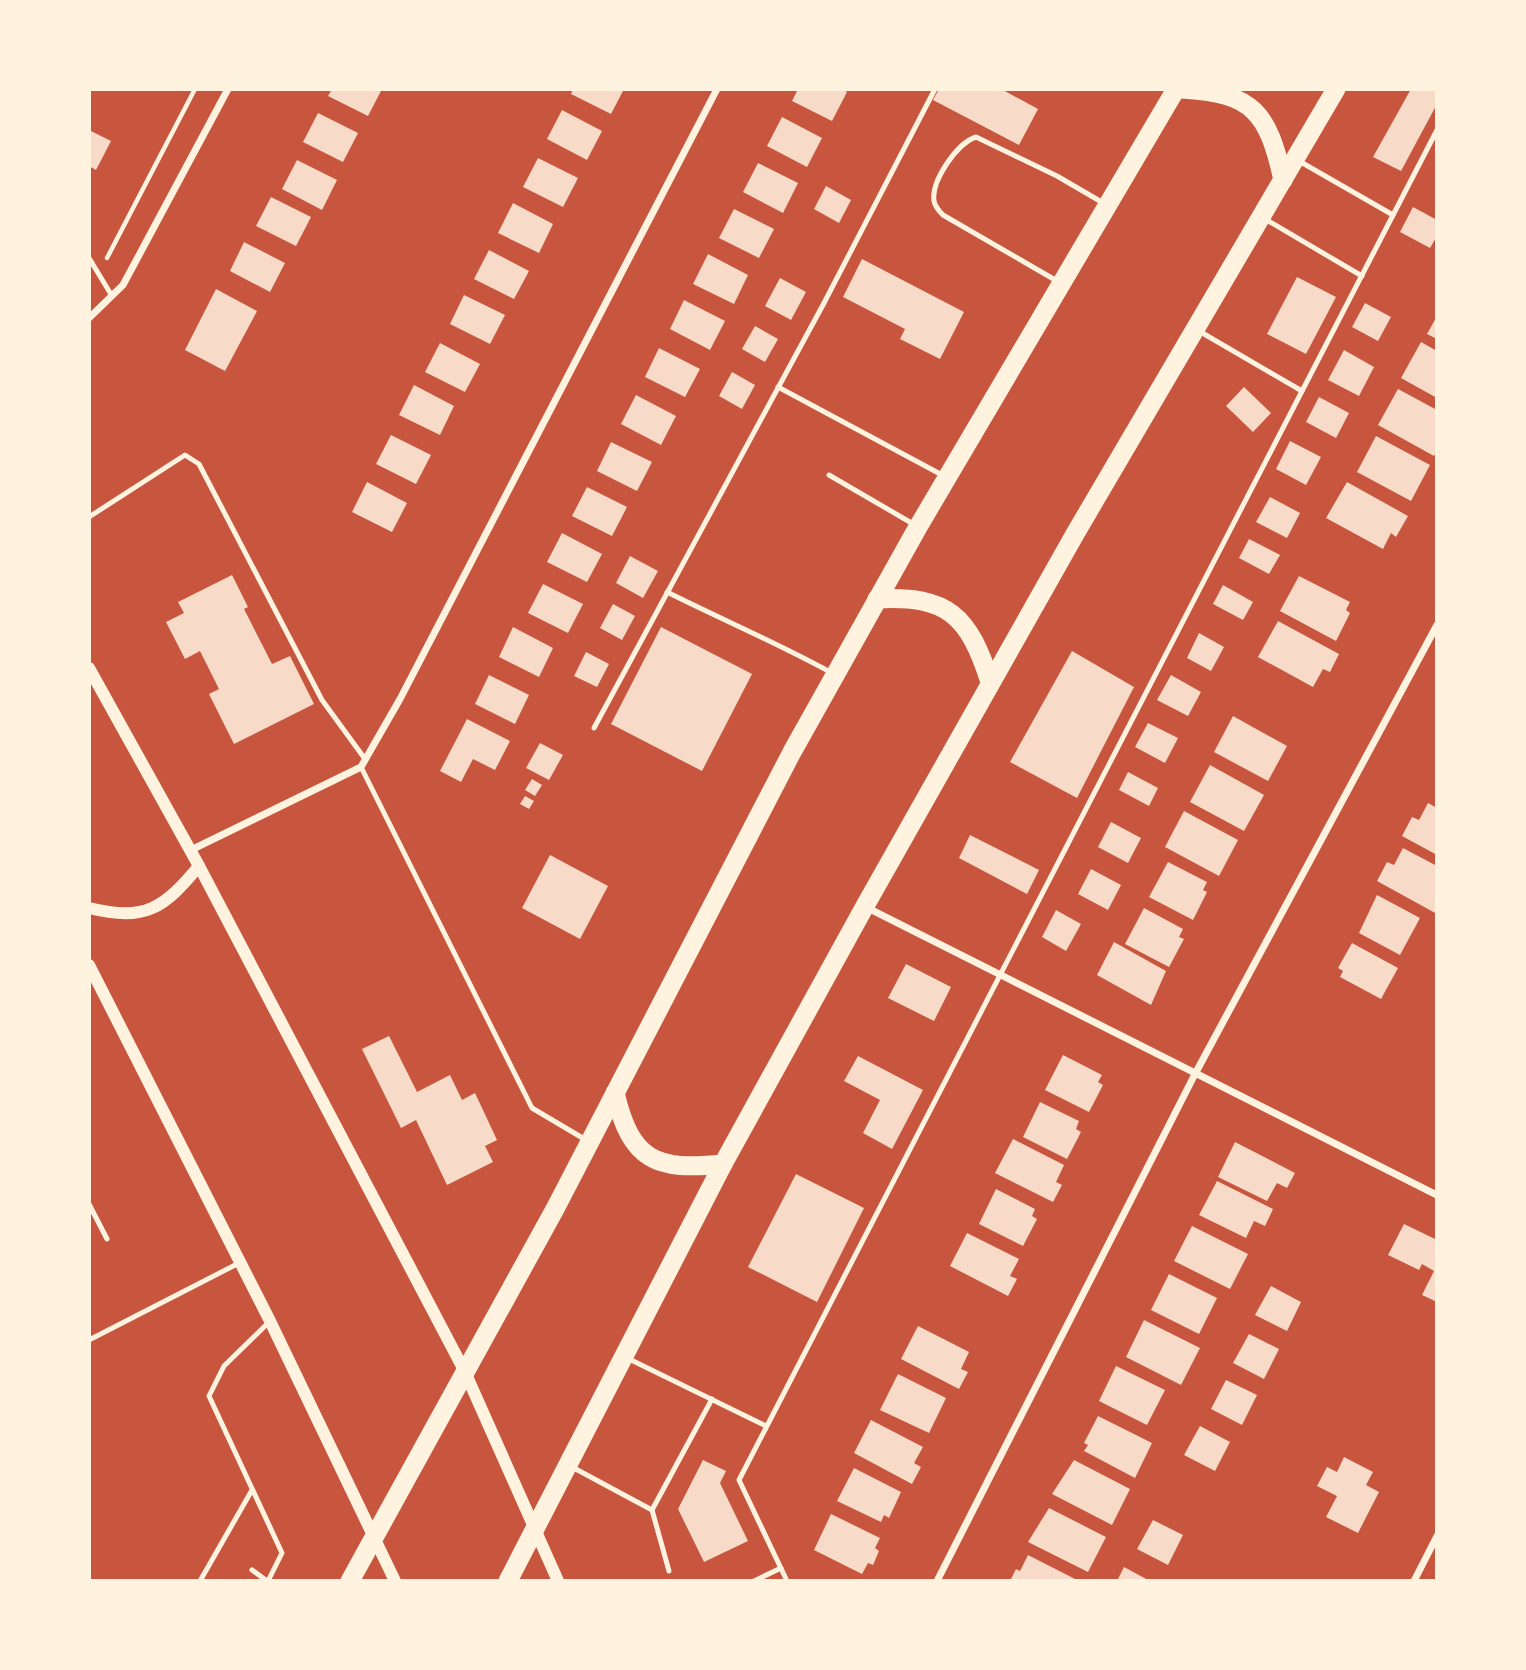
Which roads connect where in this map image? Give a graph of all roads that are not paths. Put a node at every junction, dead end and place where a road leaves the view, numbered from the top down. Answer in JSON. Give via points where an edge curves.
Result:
{"nodes":[{"id":1,"x":228,"y":89,"type":"edge"},
{"id":2,"x":716,"y":89,"type":"edge"},
{"id":3,"x":935,"y":89,"type":"edge"},
{"id":4,"x":1176,"y":89,"type":"edge"},
{"id":5,"x":1182,"y":89,"type":"edge"},
{"id":6,"x":1336,"y":89,"type":"edge"},
{"id":7,"x":1437,"y":130,"type":"edge"},
{"id":8,"x":1296,"y":159,"type":"junction"},
{"id":9,"x":1283,"y":180,"type":"junction"},
{"id":10,"x":1108,"y":206,"type":"junction"},
{"id":11,"x":1393,"y":215,"type":"junction"},
{"id":12,"x":1262,"y":217,"type":"junction"},
{"id":13,"x":89,"y":258,"type":"edge"},
{"id":14,"x":1362,"y":276,"type":"junction"},
{"id":15,"x":1062,"y":284,"type":"junction"},
{"id":16,"x":112,"y":296,"type":"junction"},
{"id":17,"x":89,"y":318,"type":"edge"},
{"id":18,"x":1196,"y":328,"type":"junction"},
{"id":19,"x":778,"y":387,"type":"junction"},
{"id":20,"x":1302,"y":391,"type":"junction"},
{"id":21,"x":829,"y":475,"type":"dead end"},
{"id":22,"x":947,"y":477,"type":"junction"},
{"id":23,"x":89,"y":517,"type":"edge"},
{"id":24,"x":918,"y":527,"type":"junction"},
{"id":25,"x":667,"y":592,"type":"junction"},
{"id":26,"x":877,"y":599,"type":"junction"},
{"id":27,"x":1437,"y":625,"type":"edge"},
{"id":28,"x":89,"y":668,"type":"edge"},
{"id":29,"x":835,"y":674,"type":"junction"},
{"id":30,"x":990,"y":682,"type":"junction"},
{"id":31,"x":594,"y":728,"type":"dead end"},
{"id":32,"x":363,"y":763,"type":"junction"},
{"id":33,"x":191,"y":850,"type":"junction"},
{"id":34,"x":200,"y":866,"type":"junction"},
{"id":35,"x":865,"y":906,"type":"junction"},
{"id":36,"x":89,"y":908,"type":"edge"},
{"id":37,"x":91,"y":973,"type":"edge"},
{"id":38,"x":998,"y":975,"type":"junction"},
{"id":39,"x":1195,"y":1074,"type":"junction"},
{"id":40,"x":615,"y":1093,"type":"junction"},
{"id":41,"x":589,"y":1142,"type":"junction"},
{"id":42,"x":723,"y":1164,"type":"junction"},
{"id":43,"x":1437,"y":1195,"type":"edge"},
{"id":44,"x":89,"y":1204,"type":"edge"},
{"id":45,"x":107,"y":1239,"type":"dead end"},
{"id":46,"x":241,"y":1262,"type":"junction"},
{"id":47,"x":270,"y":1321,"type":"junction"},
{"id":48,"x":89,"y":1340,"type":"edge"},
{"id":49,"x":624,"y":1357,"type":"junction"},
{"id":50,"x":465,"y":1372,"type":"junction"},
{"id":51,"x":712,"y":1399,"type":"junction"},
{"id":52,"x":766,"y":1426,"type":"junction"},
{"id":53,"x":569,"y":1466,"type":"junction"},
{"id":54,"x":253,"y":1489,"type":"junction"},
{"id":55,"x":652,"y":1510,"type":"junction"},
{"id":56,"x":536,"y":1528,"type":"junction"},
{"id":57,"x":1437,"y":1536,"type":"edge"},
{"id":58,"x":374,"y":1537,"type":"junction"},
{"id":59,"x":219,"y":1547,"type":"junction"},
{"id":60,"x":226,"y":1552,"type":"dead end"},
{"id":61,"x":781,"y":1569,"type":"junction"},
{"id":62,"x":252,"y":1570,"type":"dead end"},
{"id":63,"x":669,"y":1571,"type":"dead end"},
{"id":64,"x":202,"y":1580,"type":"edge"},
{"id":65,"x":268,"y":1581,"type":"edge"},
{"id":66,"x":350,"y":1581,"type":"edge"},
{"id":67,"x":395,"y":1581,"type":"edge"},
{"id":68,"x":508,"y":1581,"type":"edge"},
{"id":69,"x":558,"y":1581,"type":"edge"},
{"id":70,"x":754,"y":1581,"type":"edge"},
{"id":71,"x":787,"y":1581,"type":"edge"},
{"id":72,"x":937,"y":1581,"type":"edge"},
{"id":73,"x":1414,"y":1581,"type":"edge"}],
"edges":[{"from":1,"to":16,"type":"street","via":[[139,259]]},
{"from":2,"to":32,"type":"street"},
{"from":3,"to":19,"type":"lane"},
{"from":4,"to":10,"type":"highway"},
{"from":5,"to":9,"type":"highway","via":[[1221,93],[1245,103],[1275,145]]},
{"from":6,"to":8,"type":"highway"},
{"from":7,"to":11,"type":"lane"},
{"from":8,"to":9,"type":"highway"},
{"from":8,"to":11,"type":"lane"},
{"from":9,"to":12,"type":"highway"},
{"from":10,"to":15,"type":"highway"},
{"from":10,"to":15,"type":"lane","via":[[976,137],[955,151],[933,192],[934,205],[943,215]]},
{"from":11,"to":14,"type":"lane"},
{"from":12,"to":14,"type":"lane"},
{"from":12,"to":18,"type":"highway"},
{"from":13,"to":16,"type":"lane"},
{"from":14,"to":20,"type":"lane"},
{"from":15,"to":22,"type":"highway"},
{"from":16,"to":17,"type":"street"},
{"from":18,"to":20,"type":"lane"},
{"from":18,"to":30,"type":"highway"},
{"from":19,"to":22,"type":"lane"},
{"from":19,"to":25,"type":"lane"},
{"from":20,"to":38,"type":"lane"},
{"from":21,"to":24,"type":"lane"},
{"from":22,"to":24,"type":"highway"},
{"from":23,"to":32,"type":"lane","via":[[185,455],[199,464],[322,700]]},
{"from":24,"to":26,"type":"highway"},
{"from":25,"to":29,"type":"lane"},
{"from":25,"to":31,"type":"lane"},
{"from":26,"to":29,"type":"highway"},
{"from":26,"to":30,"type":"highway","via":[[921,600],[948,609],[973,635]]},
{"from":27,"to":39,"type":"street"},
{"from":28,"to":33,"type":"street"},
{"from":29,"to":40,"type":"highway"},
{"from":30,"to":35,"type":"highway"},
{"from":32,"to":33,"type":"street"},
{"from":32,"to":41,"type":"lane","via":[[532,1108]]},
{"from":33,"to":34,"type":"street"},
{"from":34,"to":36,"type":"street","via":[[177,892],[147,912],[114,914]]},
{"from":34,"to":50,"type":"street"},
{"from":35,"to":38,"type":"street"},
{"from":35,"to":42,"type":"highway"},
{"from":37,"to":46,"type":"street"},
{"from":38,"to":39,"type":"street"},
{"from":38,"to":52,"type":"lane"},
{"from":39,"to":43,"type":"street"},
{"from":39,"to":72,"type":"street"},
{"from":40,"to":41,"type":"highway"},
{"from":40,"to":42,"type":"highway","via":[[623,1125],[647,1155],[677,1167]]},
{"from":41,"to":50,"type":"highway"},
{"from":42,"to":49,"type":"highway"},
{"from":44,"to":45,"type":"lane"},
{"from":46,"to":47,"type":"street"},
{"from":46,"to":48,"type":"lane"},
{"from":47,"to":54,"type":"lane","via":[[224,1366],[209,1396]]},
{"from":47,"to":58,"type":"street"},
{"from":49,"to":51,"type":"lane"},
{"from":49,"to":53,"type":"highway"},
{"from":50,"to":56,"type":"street"},
{"from":50,"to":58,"type":"highway"},
{"from":51,"to":52,"type":"lane"},
{"from":51,"to":55,"type":"lane"},
{"from":52,"to":61,"type":"lane","via":[[739,1480]]},
{"from":53,"to":55,"type":"lane"},
{"from":53,"to":56,"type":"highway"},
{"from":54,"to":59,"type":"lane"},
{"from":54,"to":65,"type":"lane","via":[[282,1553]]},
{"from":55,"to":63,"type":"lane"},
{"from":56,"to":68,"type":"highway"},
{"from":56,"to":69,"type":"street"},
{"from":57,"to":73,"type":"street"},
{"from":58,"to":66,"type":"highway"},
{"from":58,"to":67,"type":"street"},
{"from":59,"to":60,"type":"lane"},
{"from":59,"to":64,"type":"lane"},
{"from":61,"to":70,"type":"lane"},
{"from":61,"to":71,"type":"lane"},
{"from":62,"to":65,"type":"lane"}]}
